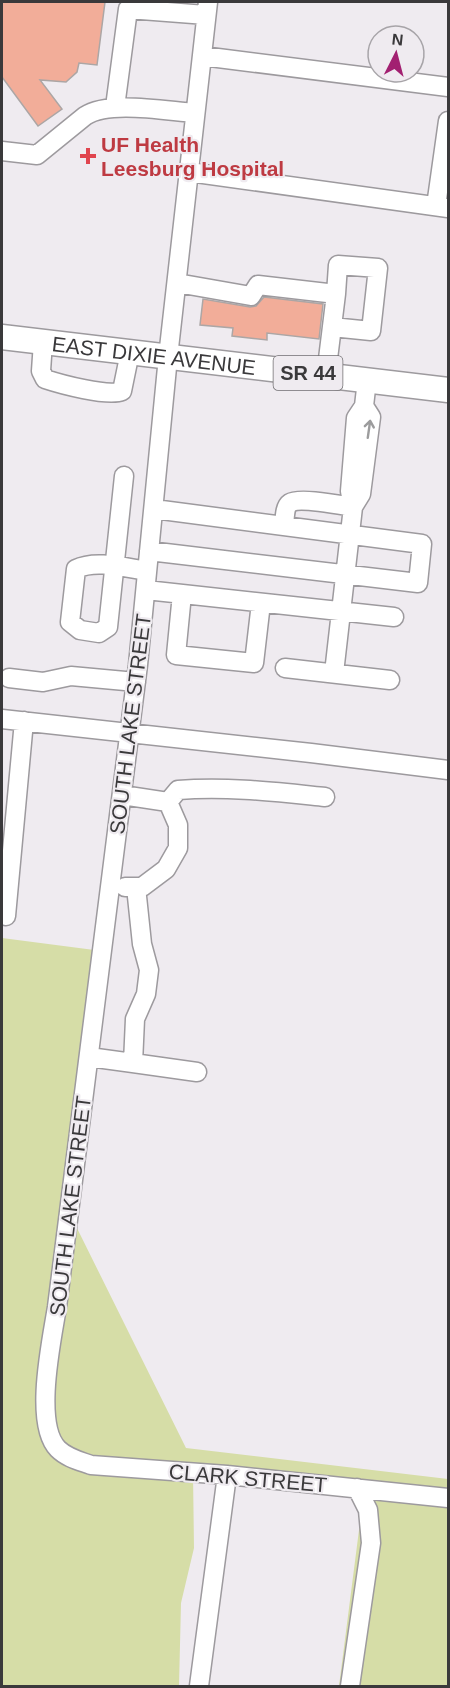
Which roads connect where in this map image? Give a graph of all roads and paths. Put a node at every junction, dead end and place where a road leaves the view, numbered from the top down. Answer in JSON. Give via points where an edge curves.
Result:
{"nodes":[{"id":1,"x":169,"y":6,"type":"edge"},
{"id":2,"x":207,"y":8,"type":"edge"},
{"id":3,"x":202,"y":56,"type":"junction"},
{"id":4,"x":448,"y":87,"type":"edge"},
{"id":5,"x":115,"y":107,"type":"junction"},
{"id":6,"x":195,"y":113,"type":"junction"},
{"id":7,"x":448,"y":121,"type":"edge"},
{"id":8,"x":2,"y":151,"type":"edge"},
{"id":9,"x":189,"y":172,"type":"junction"},
{"id":10,"x":442,"y":207,"type":"edge"},
{"id":11,"x":177,"y":283,"type":"junction"},
{"id":12,"x":336,"y":294,"type":"junction"},
{"id":13,"x":332,"y":327,"type":"junction"},
{"id":14,"x":2,"y":337,"type":"edge"},
{"id":15,"x":43,"y":342,"type":"junction"},
{"id":16,"x":130,"y":352,"type":"junction"},
{"id":17,"x":168,"y":357,"type":"junction"},
{"id":18,"x":326,"y":375,"type":"junction"},
{"id":19,"x":367,"y":380,"type":"junction"},
{"id":20,"x":448,"y":390,"type":"edge"},
{"id":21,"x":124,"y":476,"type":"dead end"},
{"id":22,"x":353,"y":507,"type":"junction"},
{"id":23,"x":154,"y":509,"type":"junction"},
{"id":24,"x":284,"y":526,"type":"junction"},
{"id":25,"x":350,"y":535,"type":"junction"},
{"id":26,"x":149,"y":551,"type":"junction"},
{"id":27,"x":147,"y":571,"type":"junction"},
{"id":28,"x":345,"y":574,"type":"junction"},
{"id":29,"x":146,"y":590,"type":"junction"},
{"id":30,"x":182,"y":594,"type":"junction"},
{"id":31,"x":261,"y":603,"type":"junction"},
{"id":32,"x":340,"y":611,"type":"junction"},
{"id":33,"x":394,"y":617,"type":"dead end"},
{"id":34,"x":285,"y":668,"type":"dead end"},
{"id":35,"x":334,"y":673,"type":"junction"},
{"id":36,"x":9,"y":678,"type":"dead end"},
{"id":37,"x":390,"y":680,"type":"dead end"},
{"id":38,"x":136,"y":682,"type":"junction"},
{"id":39,"x":2,"y":719,"type":"edge"},
{"id":40,"x":24,"y":721,"type":"junction"},
{"id":41,"x":130,"y":734,"type":"junction"},
{"id":42,"x":448,"y":770,"type":"edge"},
{"id":43,"x":122,"y":795,"type":"junction"},
{"id":44,"x":325,"y":797,"type":"dead end"},
{"id":45,"x":168,"y":802,"type":"junction"},
{"id":46,"x":8,"y":815,"type":"edge"},
{"id":47,"x":6,"y":857,"type":"edge"},
{"id":48,"x":110,"y":887,"type":"junction"},
{"id":49,"x":136,"y":887,"type":"junction"},
{"id":50,"x":6,"y":916,"type":"dead end"},
{"id":51,"x":89,"y":1057,"type":"junction"},
{"id":52,"x":133,"y":1063,"type":"junction"},
{"id":53,"x":197,"y":1072,"type":"dead end"},
{"id":54,"x":54,"y":1444,"type":"joint"},
{"id":55,"x":227,"y":1475,"type":"junction"},
{"id":56,"x":357,"y":1488,"type":"junction"},
{"id":57,"x":448,"y":1498,"type":"edge"},
{"id":58,"x":199,"y":1686,"type":"edge"},
{"id":59,"x":350,"y":1686,"type":"edge"}],
"edges":[{"from":1,"to":2,"type":"street"},
{"from":1,"to":5,"type":"street","via":[[128,9]]},
{"from":2,"to":3,"type":"street","name":"SOUTH LAKE STREET"},
{"from":3,"to":4,"type":"street"},
{"from":3,"to":6,"type":"street","name":"SOUTH LAKE STREET"},
{"from":5,"to":6,"type":"street"},
{"from":5,"to":8,"type":"street","via":[[92,111],[37,155]]},
{"from":6,"to":9,"type":"street","name":"SOUTH LAKE STREET"},
{"from":7,"to":10,"type":"street"},
{"from":9,"to":10,"type":"street"},
{"from":9,"to":11,"type":"street","name":"SOUTH LAKE STREET"},
{"from":11,"to":12,"type":"street","via":[[251,296],[258,285]]},
{"from":11,"to":17,"type":"street","name":"SOUTH LAKE STREET"},
{"from":12,"to":13,"type":"street"},
{"from":12,"to":13,"type":"street","via":[[338,265],[378,268],[371,331]]},
{"from":13,"to":18,"type":"street"},
{"from":14,"to":15,"type":"main road","name":"EAST DIXIE AVENUE","number":"SR 44"},
{"from":15,"to":16,"type":"main road","name":"EAST DIXIE AVENUE","number":"SR 44"},
{"from":15,"to":16,"type":"street","via":[[41,371],[45,379],[104,392],[122,391]]},
{"from":16,"to":17,"type":"main road","name":"EAST DIXIE AVENUE","number":"SR 44"},
{"from":17,"to":18,"type":"main road","name":"EAST DIXIE AVENUE","number":"SR 44"},
{"from":17,"to":23,"type":"street","name":"SOUTH LAKE STREET"},
{"from":18,"to":19,"type":"main road","name":"EAST DIXIE AVENUE","number":"SR 44"},
{"from":19,"to":20,"type":"main road","name":"EAST DIXIE AVENUE","number":"SR 44"},
{"from":19,"to":22,"type":"street","via":[[364,406],[356,418],[358,471],[350,491]]},
{"from":21,"to":27,"type":"street","via":[[115,567]]},
{"from":22,"to":24,"type":"street","via":[[293,502],[286,509]]},
{"from":22,"to":25,"type":"street"},
{"from":23,"to":24,"type":"street"},
{"from":23,"to":26,"type":"street","name":"SOUTH LAKE STREET"},
{"from":24,"to":25,"type":"street"},
{"from":25,"to":28,"type":"street"},
{"from":25,"to":28,"type":"street","via":[[422,544],[418,583]]},
{"from":26,"to":27,"type":"street","name":"SOUTH LAKE STREET"},
{"from":26,"to":28,"type":"street"},
{"from":27,"to":29,"type":"street","name":"SOUTH LAKE STREET"},
{"from":28,"to":32,"type":"street"},
{"from":29,"to":30,"type":"street"},
{"from":29,"to":38,"type":"street","name":"SOUTH LAKE STREET"},
{"from":30,"to":31,"type":"street"},
{"from":30,"to":31,"type":"street","via":[[176,655],[254,663]]},
{"from":31,"to":32,"type":"street"},
{"from":32,"to":33,"type":"street"},
{"from":32,"to":35,"type":"street"},
{"from":34,"to":35,"type":"street"},
{"from":35,"to":37,"type":"street"},
{"from":36,"to":38,"type":"street","via":[[43,682],[71,676]]},
{"from":38,"to":41,"type":"street","name":"SOUTH LAKE STREET"},
{"from":39,"to":40,"type":"street"},
{"from":40,"to":41,"type":"street"},
{"from":40,"to":46,"type":"street"},
{"from":41,"to":42,"type":"street"},
{"from":41,"to":43,"type":"street","name":"SOUTH LAKE STREET"},
{"from":43,"to":45,"type":"street"},
{"from":43,"to":48,"type":"street","name":"SOUTH LAKE STREET"},
{"from":44,"to":45,"type":"street","via":[[201,788],[178,790]]},
{"from":45,"to":49,"type":"street","via":[[178,825],[178,848],[166,869],[142,887]]},
{"from":46,"to":47,"type":"street"},
{"from":47,"to":50,"type":"street"},
{"from":48,"to":49,"type":"street"},
{"from":48,"to":51,"type":"street","name":"SOUTH LAKE STREET"},
{"from":49,"to":52,"type":"street","via":[[149,970],[146,994],[135,1019]]},
{"from":51,"to":52,"type":"street"},
{"from":51,"to":54,"type":"street","name":"SOUTH LAKE STREET","via":[[45,1392],[46,1420]]},
{"from":52,"to":53,"type":"street"},
{"from":54,"to":55,"type":"street","name":"CLARK STREET","via":[[71,1458],[92,1465]]},
{"from":55,"to":56,"type":"street","name":"CLARK STREET"},
{"from":55,"to":58,"type":"street"},
{"from":56,"to":57,"type":"street","name":"CLARK STREET"},
{"from":56,"to":59,"type":"street","via":[[368,1510],[371,1543]]}]}
